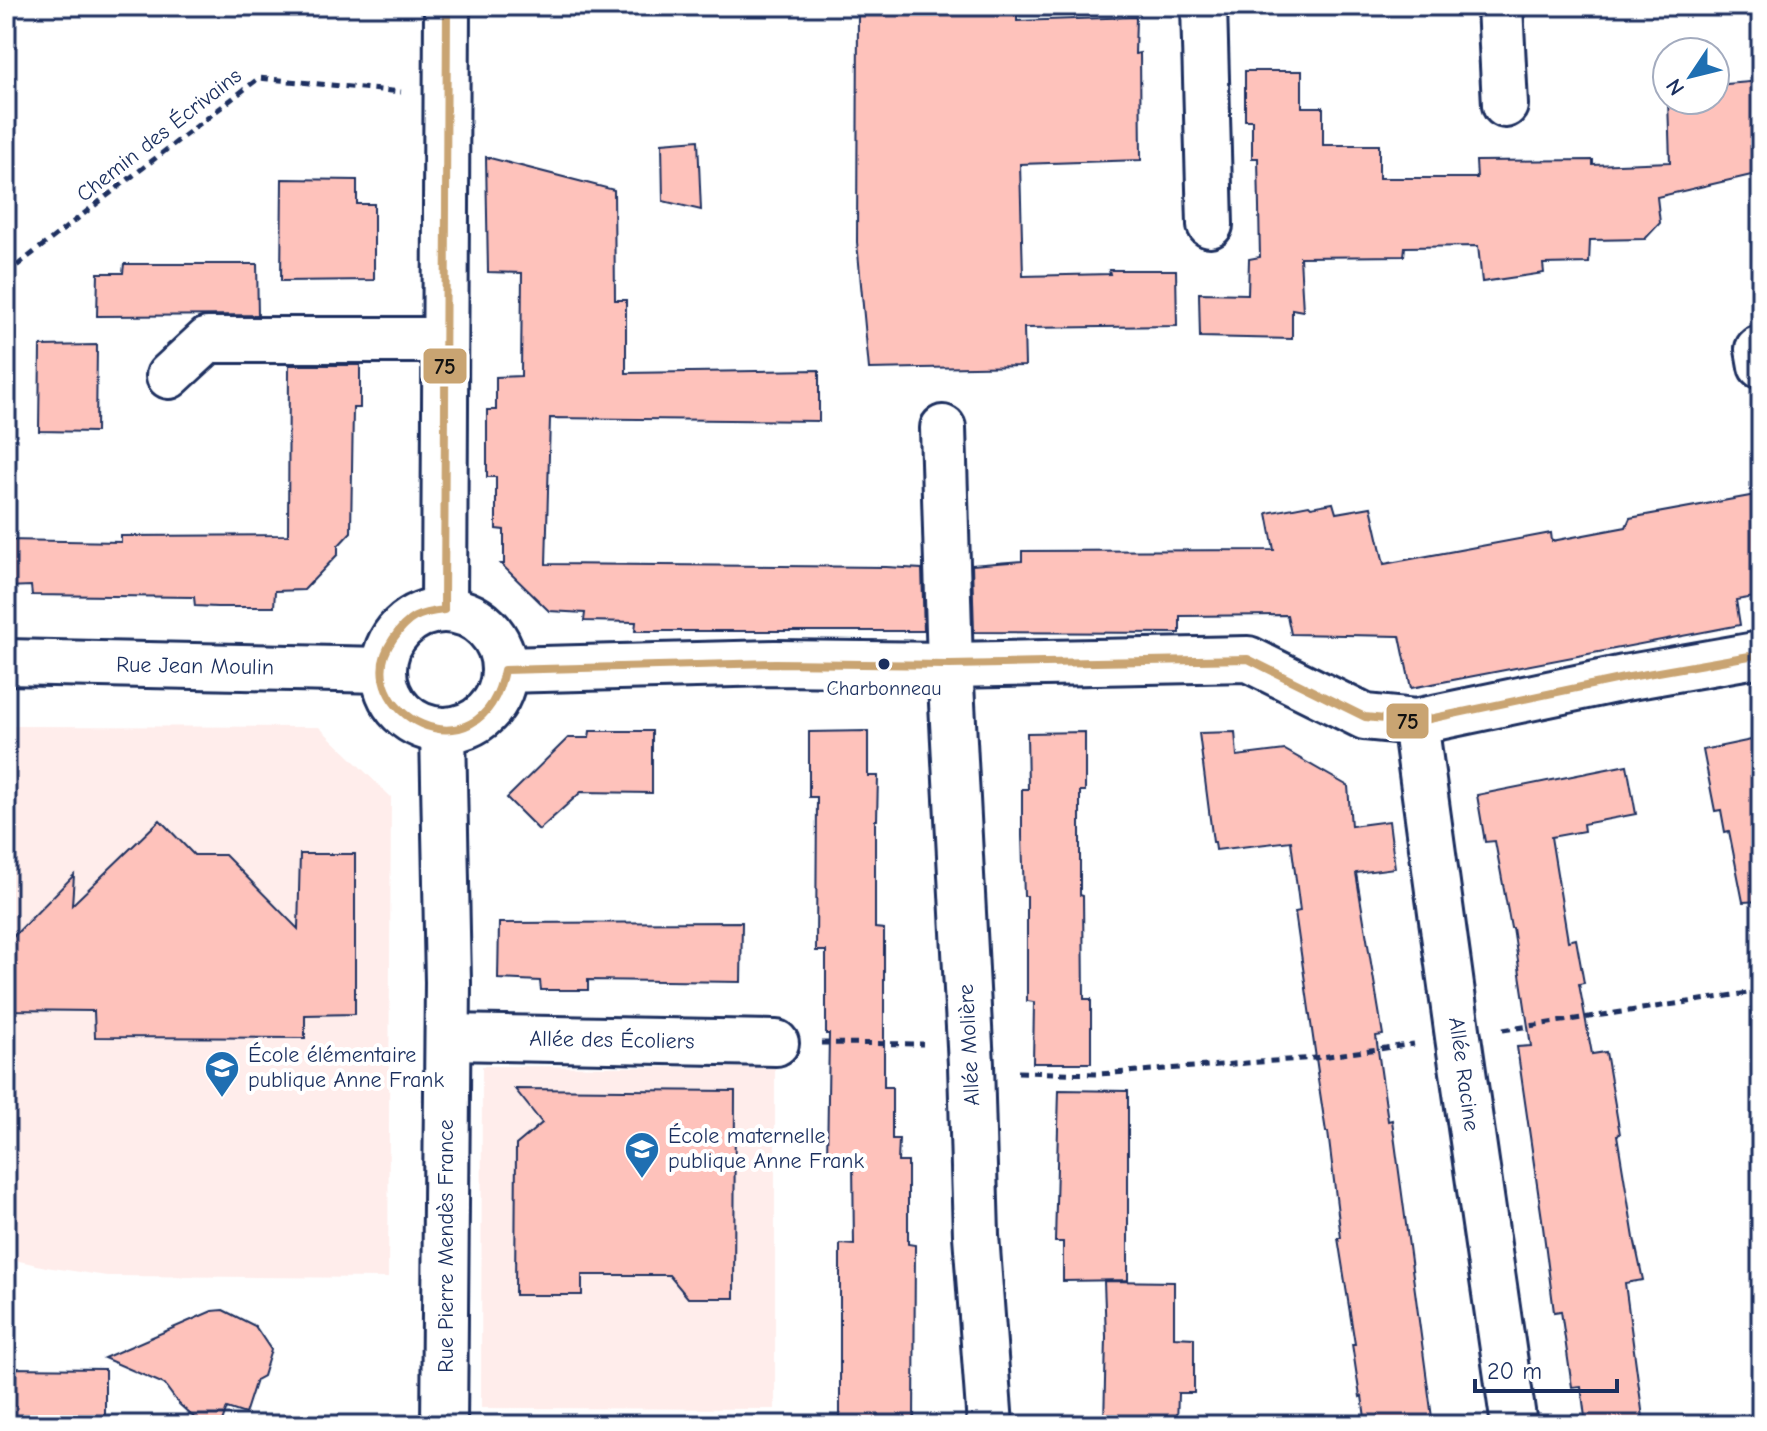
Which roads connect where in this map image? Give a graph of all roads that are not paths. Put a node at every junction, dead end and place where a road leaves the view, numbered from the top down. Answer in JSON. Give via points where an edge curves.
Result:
{"nodes":[{"id":1,"x":447,"y":6,"type":"edge"},
{"id":2,"x":1204,"y":6,"type":"edge"},
{"id":3,"x":1500,"y":6,"type":"edge"},
{"id":4,"x":1505,"y":105,"type":"dead end"},
{"id":5,"x":1210,"y":225,"type":"dead end"},
{"id":6,"x":445,"y":340,"type":"junction"},
{"id":7,"x":1761,"y":348,"type":"edge"},
{"id":8,"x":1761,"y":366,"type":"edge"},
{"id":9,"x":169,"y":376,"type":"dead end"},
{"id":10,"x":943,"y":428,"type":"dead end"},
{"id":11,"x":444,"y":610,"type":"junction"},
{"id":12,"x":1761,"y":654,"type":"edge"},
{"id":13,"x":6,"y":662,"type":"edge"},
{"id":14,"x":950,"y":665,"type":"junction"},
{"id":15,"x":383,"y":670,"type":"junction"},
{"id":16,"x":504,"y":670,"type":"junction"},
{"id":17,"x":1415,"y":722,"type":"junction"},
{"id":18,"x":443,"y":731,"type":"junction"},
{"id":19,"x":448,"y":1037,"type":"junction"},
{"id":20,"x":776,"y":1043,"type":"road end"},
{"id":21,"x":444,"y":1425,"type":"edge"},
{"id":22,"x":990,"y":1425,"type":"edge"},
{"id":23,"x":1514,"y":1425,"type":"edge"}],
"edges":[{"from":1,"to":6,"type":"street"},
{"from":2,"to":5,"type":"street"},
{"from":3,"to":4,"type":"street"},
{"from":6,"to":9,"type":"street","via":[[208,340]]},
{"from":6,"to":11,"type":"street"},
{"from":7,"to":8,"type":"street"},
{"from":10,"to":14,"type":"street","name":"Allée Molière"},
{"from":11,"to":15,"type":"street","via":[[408,621],[386,651]]},
{"from":11,"to":16,"type":"street","via":[[480,621],[493,635]]},
{"from":12,"to":17,"type":"street"},
{"from":13,"to":15,"type":"street","name":"Rue Jean Moulin"},
{"from":14,"to":16,"type":"street"},
{"from":14,"to":17,"type":"street","via":[[1248,659],[1365,717]]},
{"from":14,"to":22,"type":"street","name":"Allée Molière"},
{"from":15,"to":18,"type":"street","via":[[395,706],[424,728]]},
{"from":16,"to":18,"type":"street","via":[[493,706],[479,720]]},
{"from":17,"to":23,"type":"street","name":"Allée Racine"},
{"from":18,"to":19,"type":"street","name":"Rue Pierre Mendès France"},
{"from":19,"to":20,"type":"street","name":"Allée des Écoliers"},
{"from":19,"to":21,"type":"street","name":"Rue Pierre Mendès France"}]}
